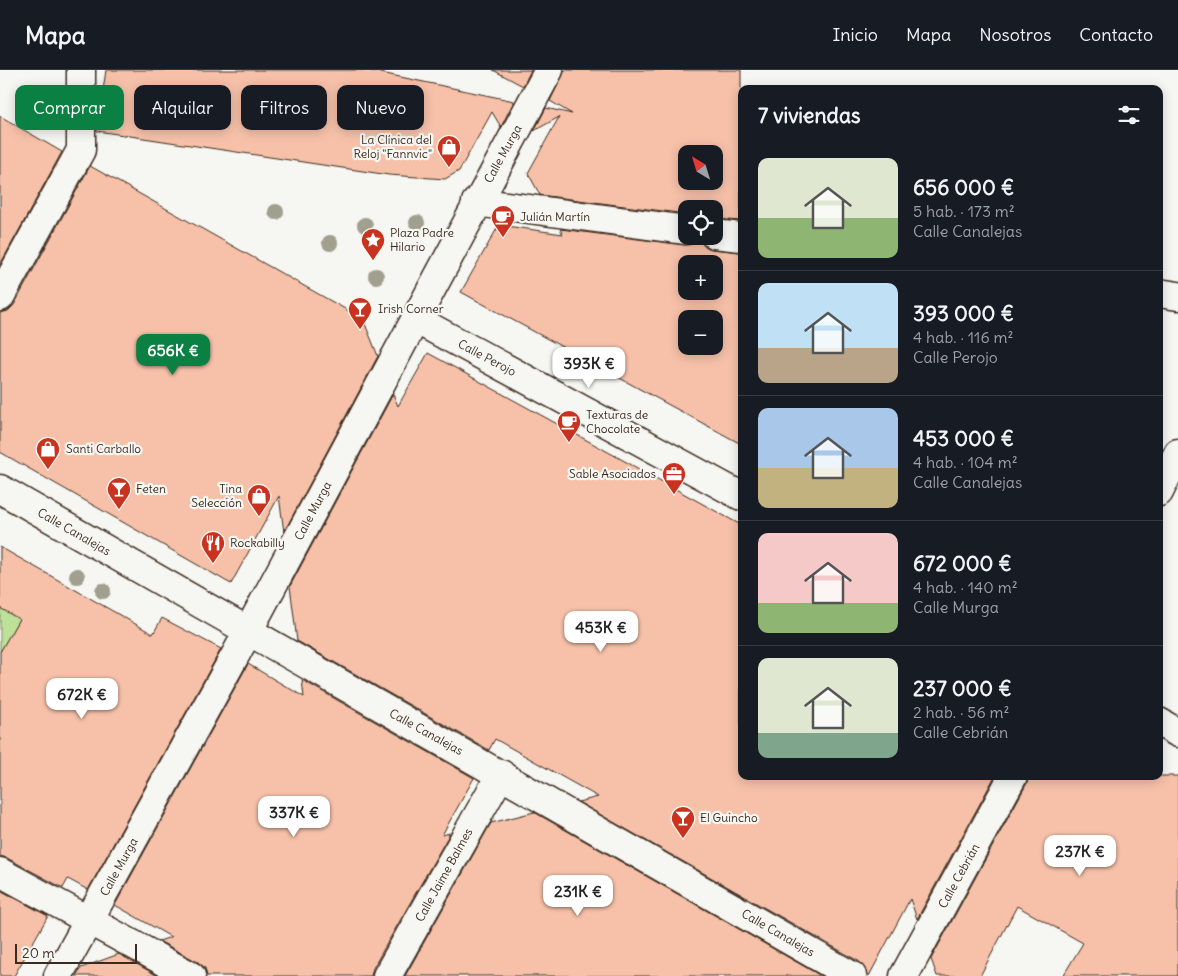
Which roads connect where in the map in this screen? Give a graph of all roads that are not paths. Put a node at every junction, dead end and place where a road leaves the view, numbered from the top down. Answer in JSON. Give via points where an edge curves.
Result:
{"nodes":[{"id":1,"x":81,"y":70,"type":"edge"},
{"id":2,"x":549,"y":70,"type":"edge"},
{"id":3,"x":476,"y":202,"type":"junction"},
{"id":4,"x":678,"y":229,"type":"edge"},
{"id":5,"x":723,"y":235,"type":"edge"},
{"id":6,"x":738,"y":238,"type":"edge"},
{"id":7,"x":1163,"y":294,"type":"edge"},
{"id":8,"x":1178,"y":296,"type":"edge"},
{"id":9,"x":0,"y":297,"type":"edge"},
{"id":10,"x":417,"y":320,"type":"junction"},
{"id":11,"x":1178,"y":452,"type":"edge"},
{"id":12,"x":1163,"y":484,"type":"edge"},
{"id":13,"x":0,"y":489,"type":"edge"},
{"id":14,"x":738,"y":494,"type":"edge"},
{"id":15,"x":248,"y":632,"type":"junction"},
{"id":16,"x":1163,"y":724,"type":"edge"},
{"id":17,"x":1178,"y":733,"type":"edge"},
{"id":18,"x":501,"y":774,"type":"junction"},
{"id":19,"x":1011,"y":780,"type":"edge"},
{"id":20,"x":0,"y":872,"type":"edge"},
{"id":21,"x":89,"y":922,"type":"junction"},
{"id":22,"x":58,"y":976,"type":"edge"},
{"id":23,"x":191,"y":976,"type":"edge"},
{"id":24,"x":387,"y":976,"type":"edge"},
{"id":25,"x":852,"y":976,"type":"edge"},
{"id":26,"x":904,"y":976,"type":"edge"}],
"edges":[{"from":1,"to":9,"type":"street","via":[[81,150]]},
{"from":2,"to":3,"type":"street","name":"Calle Murga"},
{"from":3,"to":4,"type":"street"},
{"from":3,"to":10,"type":"street","name":"Calle Murga"},
{"from":5,"to":6,"type":"street"},
{"from":7,"to":8,"type":"street"},
{"from":10,"to":14,"type":"street","name":"Calle Perojo"},
{"from":10,"to":15,"type":"street","name":"Calle Murga"},
{"from":11,"to":12,"type":"street"},
{"from":13,"to":15,"type":"street","name":"Calle Canalejas"},
{"from":15,"to":18,"type":"street","name":"Calle Canalejas"},
{"from":15,"to":21,"type":"street","name":"Calle Murga"},
{"from":16,"to":17,"type":"street"},
{"from":18,"to":24,"type":"street","name":"Calle Jaime Balmes"},
{"from":18,"to":25,"type":"street","name":"Calle Canalejas"},
{"from":19,"to":26,"type":"street","name":"Calle Cebrián"},
{"from":20,"to":21,"type":"street"},
{"from":21,"to":22,"type":"street","name":"Calle Murga"},
{"from":21,"to":23,"type":"street"}]}
